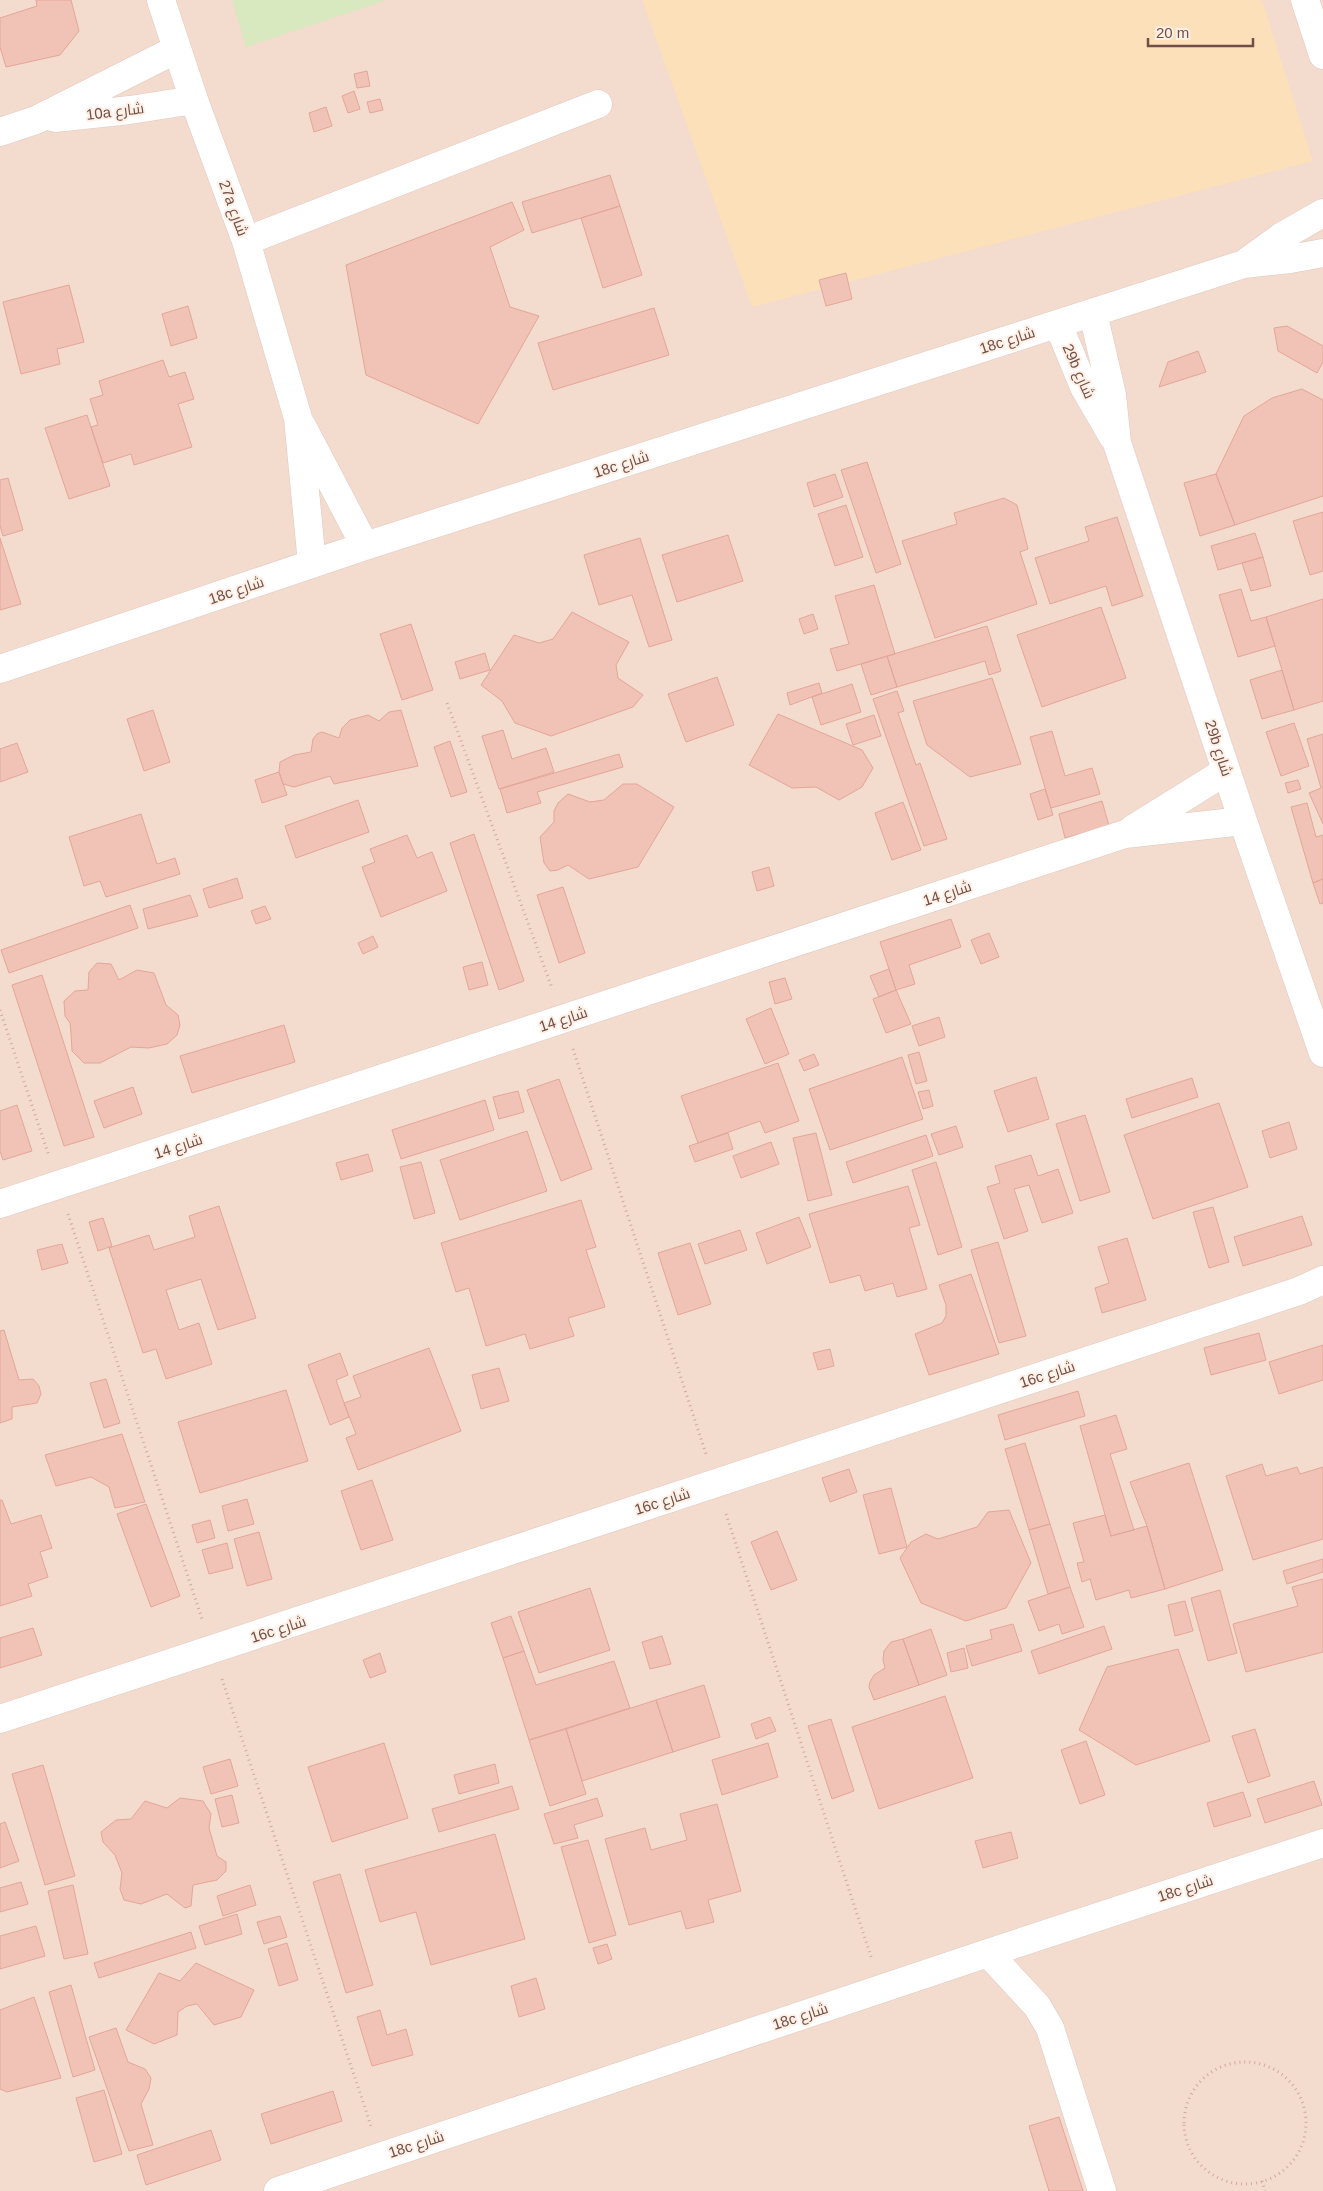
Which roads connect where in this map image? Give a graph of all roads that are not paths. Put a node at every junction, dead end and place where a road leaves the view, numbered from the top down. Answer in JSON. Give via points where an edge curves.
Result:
{"nodes":[{"id":1,"x":161,"y":0,"type":"edge"},
{"id":2,"x":1306,"y":0,"type":"edge"},
{"id":3,"x":177,"y":50,"type":"junction"},
{"id":4,"x":1323,"y":55,"type":"edge"},
{"id":5,"x":194,"y":100,"type":"junction"},
{"id":6,"x":598,"y":104,"type":"dead end"},
{"id":7,"x":36,"y":120,"type":"junction"},
{"id":8,"x":0,"y":132,"type":"edge"},
{"id":9,"x":1323,"y":213,"type":"edge"},
{"id":10,"x":246,"y":241,"type":"junction"},
{"id":11,"x":1323,"y":253,"type":"edge"},
{"id":12,"x":1244,"y":264,"type":"junction"},
{"id":13,"x":1093,"y":313,"type":"junction"},
{"id":14,"x":1058,"y":324,"type":"junction"},
{"id":15,"x":298,"y":418,"type":"junction"},
{"id":16,"x":1117,"y":443,"type":"junction"},
{"id":17,"x":365,"y":546,"type":"junction"},
{"id":18,"x":312,"y":564,"type":"junction"},
{"id":19,"x":0,"y":669,"type":"edge"},
{"id":20,"x":1226,"y":771,"type":"junction"},
{"id":21,"x":1243,"y":821,"type":"junction"},
{"id":22,"x":1125,"y":834,"type":"junction"},
{"id":23,"x":1323,"y":1053,"type":"edge"},
{"id":24,"x":0,"y":1204,"type":"edge"},
{"id":25,"x":1323,"y":1280,"type":"edge"},
{"id":26,"x":0,"y":1719,"type":"edge"},
{"id":27,"x":1323,"y":1843,"type":"edge"},
{"id":28,"x":988,"y":1953,"type":"junction"},
{"id":29,"x":278,"y":2191,"type":"edge"},
{"id":30,"x":1102,"y":2191,"type":"edge"}],
"edges":[{"from":1,"to":3,"type":"street","name":"27a شارع"},
{"from":2,"to":4,"type":"street"},
{"from":3,"to":5,"type":"street","name":"27a شارع"},
{"from":3,"to":7,"type":"street","name":"10a شارع"},
{"from":5,"to":7,"type":"street","name":"10a شارع"},
{"from":5,"to":10,"type":"street","name":"27a شارع"},
{"from":6,"to":10,"type":"street"},
{"from":7,"to":8,"type":"street","name":"10a شارع"},
{"from":9,"to":12,"type":"street","name":"18c شارع","via":[[1281,237]]},
{"from":10,"to":15,"type":"street","name":"27a شارع"},
{"from":11,"to":12,"type":"street","name":"18c شارع"},
{"from":12,"to":13,"type":"street","name":"18c شارع"},
{"from":13,"to":14,"type":"street","name":"18c شارع"},
{"from":13,"to":16,"type":"street","name":"29b شارع","via":[[1109,377]]},
{"from":14,"to":16,"type":"street","name":"29b شارع","via":[[1084,387]]},
{"from":14,"to":17,"type":"street","name":"18c شارع"},
{"from":15,"to":17,"type":"street","name":"27a شارع"},
{"from":15,"to":18,"type":"street","name":"27a شارع"},
{"from":16,"to":20,"type":"street","name":"29b شارع"},
{"from":17,"to":18,"type":"street","name":"18c شارع"},
{"from":18,"to":19,"type":"street","name":"18c شارع"},
{"from":20,"to":21,"type":"street","name":"29b شارع"},
{"from":20,"to":22,"type":"street","name":"شارع 14"},
{"from":21,"to":22,"type":"street","name":"شارع 14"},
{"from":21,"to":23,"type":"street","name":"29b شارع"},
{"from":22,"to":24,"type":"street","name":"شارع 14"},
{"from":25,"to":26,"type":"street","name":"16c شارع","via":[[1299,1292]]},
{"from":27,"to":28,"type":"street","name":"18c شارع"},
{"from":28,"to":29,"type":"street","name":"18c شارع"},
{"from":28,"to":30,"type":"street","via":[[1037,2006],[1050,2028]]}]}
